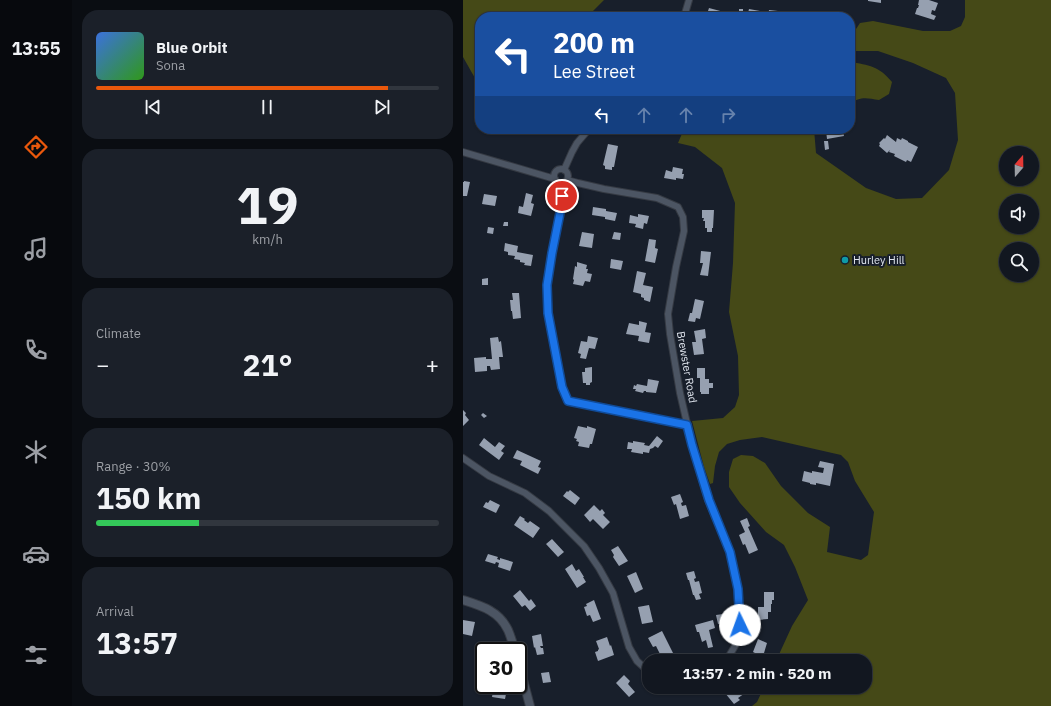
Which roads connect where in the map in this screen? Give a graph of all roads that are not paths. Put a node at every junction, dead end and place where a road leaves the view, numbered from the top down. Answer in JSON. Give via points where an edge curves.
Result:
{"nodes":[{"id":1,"x":689,"y":0,"type":"edge"},
{"id":2,"x":685,"y":12,"type":"edge"},
{"id":3,"x":585,"y":134,"type":"edge"},
{"id":4,"x":463,"y":152,"type":"edge"},
{"id":5,"x":565,"y":170,"type":"junction"},
{"id":6,"x":555,"y":179,"type":"junction"},
{"id":7,"x":567,"y":180,"type":"junction"},
{"id":8,"x":561,"y":183,"type":"junction"},
{"id":9,"x":687,"y":425,"type":"junction"},
{"id":10,"x":463,"y":458,"type":"edge"},
{"id":11,"x":463,"y":600,"type":"edge"},
{"id":12,"x":512,"y":642,"type":"edge"},
{"id":13,"x":730,"y":654,"type":"edge"},
{"id":14,"x":642,"y":666,"type":"edge"},
{"id":15,"x":527,"y":694,"type":"edge"},
{"id":16,"x":530,"y":706,"type":"edge"}],
"edges":[{"from":1,"to":2,"type":"street"},
{"from":3,"to":5,"type":"street","via":[[574,147]]},
{"from":4,"to":6,"type":"street"},
{"from":5,"to":6,"type":"street","via":[[557,170]]},
{"from":5,"to":7,"type":"street"},
{"from":6,"to":8,"type":"street"},
{"from":7,"to":8,"type":"street"},
{"from":7,"to":9,"type":"street","name":"Brewster Road","via":[[657,198],[678,207],[683,217],[684,231],[675,267],[669,314],[670,334]]},
{"from":8,"to":9,"type":"street","via":[[562,203],[547,285],[548,313],[562,387],[568,401]]},
{"from":9,"to":13,"type":"street","name":"Brewster Road","via":[[709,500],[730,552],[738,589],[740,625]]},
{"from":10,"to":14,"type":"street","via":[[489,476],[525,493],[549,511],[584,546],[613,593],[629,646]]},
{"from":11,"to":12,"type":"street","via":[[487,608],[499,617]]},
{"from":15,"to":16,"type":"street"}]}
